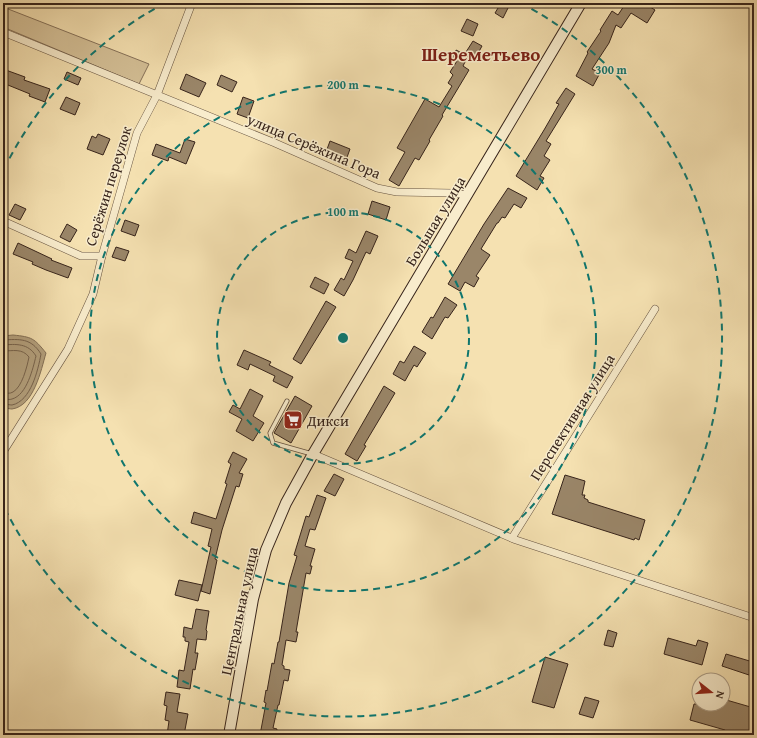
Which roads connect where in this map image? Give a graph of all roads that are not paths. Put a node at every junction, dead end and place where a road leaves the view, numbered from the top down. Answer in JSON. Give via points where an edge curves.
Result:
{"nodes":[{"id":1,"x":192,"y":3,"type":"edge"},
{"id":2,"x":582,"y":3,"type":"edge"},
{"id":3,"x":3,"y":32,"type":"edge"},
{"id":4,"x":157,"y":95,"type":"junction"},
{"id":5,"x":468,"y":195,"type":"junction"},
{"id":6,"x":3,"y":221,"type":"edge"},
{"id":7,"x":102,"y":256,"type":"junction"},
{"id":8,"x":655,"y":309,"type":"dead end"},
{"id":9,"x":287,"y":401,"type":"dead end"},
{"id":10,"x":4,"y":450,"type":"edge"},
{"id":11,"x":313,"y":454,"type":"junction"},
{"id":12,"x":512,"y":538,"type":"junction"},
{"id":13,"x":754,"y":618,"type":"edge"},
{"id":14,"x":229,"y":735,"type":"edge"}],
"edges":[{"from":1,"to":4,"type":"street"},
{"from":2,"to":5,"type":"street","name":"Большая улица"},
{"from":3,"to":4,"type":"street","name":"улица Серёжина Гора"},
{"from":4,"to":5,"type":"street","name":"улица Серёжина Гора","via":[[377,188],[397,192]]},
{"from":4,"to":7,"type":"street","name":"Серёжин переулок","via":[[137,132]]},
{"from":5,"to":11,"type":"street","name":"Большая улица"},
{"from":6,"to":7,"type":"street","name":"Серёжин переулок","via":[[81,256]]},
{"from":7,"to":10,"type":"street","via":[[93,294],[68,348]]},
{"from":8,"to":12,"type":"street","name":"Перспективная улица"},
{"from":9,"to":11,"type":"lane","via":[[270,433],[273,442]]},
{"from":11,"to":12,"type":"street"},
{"from":11,"to":14,"type":"street","name":"Центральная улица","via":[[286,503],[266,550],[253,599]]},
{"from":12,"to":13,"type":"street"}]}
